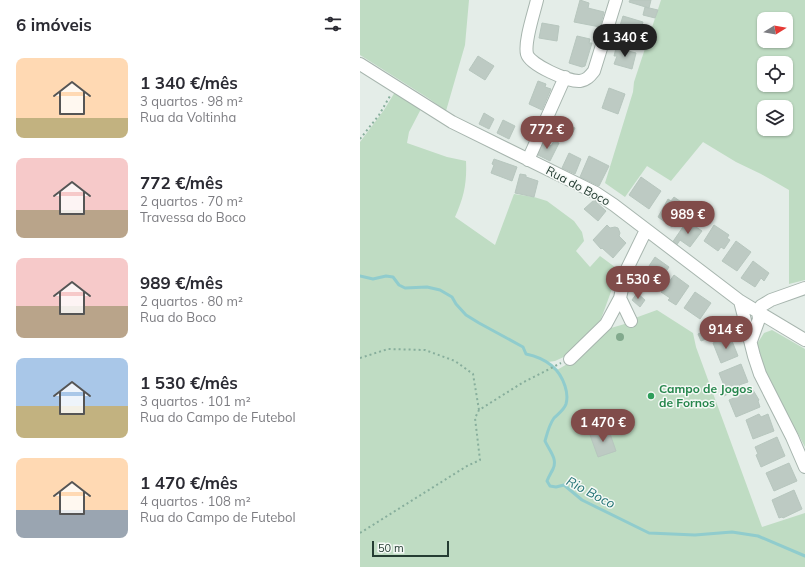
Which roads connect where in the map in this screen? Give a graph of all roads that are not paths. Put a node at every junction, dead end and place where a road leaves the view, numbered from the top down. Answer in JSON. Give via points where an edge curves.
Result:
{"nodes":[{"id":1,"x":537,"y":0,"type":"edge"},
{"id":2,"x":616,"y":0,"type":"edge"},
{"id":3,"x":360,"y":64,"type":"edge"},
{"id":4,"x":565,"y":77,"type":"junction"},
{"id":5,"x":528,"y":160,"type":"junction"},
{"id":6,"x":646,"y":230,"type":"junction"},
{"id":7,"x":805,"y":288,"type":"edge"},
{"id":8,"x":620,"y":298,"type":"junction"},
{"id":9,"x":740,"y":301,"type":"junction"},
{"id":10,"x":758,"y":311,"type":"junction"},
{"id":11,"x":632,"y":321,"type":"dead end"},
{"id":12,"x":805,"y":340,"type":"edge"},
{"id":13,"x":751,"y":341,"type":"junction"},
{"id":14,"x":565,"y":361,"type":"road end"},
{"id":15,"x":805,"y":467,"type":"edge"}],
"edges":[{"from":1,"to":4,"type":"street","via":[[526,47],[527,56],[532,62]]},
{"from":2,"to":4,"type":"street","via":[[594,71],[588,78],[579,81]]},
{"from":3,"to":5,"type":"street","name":"Rua do Boco","via":[[452,122]]},
{"from":4,"to":5,"type":"street"},
{"from":5,"to":6,"type":"street","name":"Rua do Boco","via":[[596,193]]},
{"from":6,"to":8,"type":"street","via":[[626,271]]},
{"from":6,"to":9,"type":"street","name":"Rua do Boco"},
{"from":7,"to":10,"type":"street","via":[[771,300]]},
{"from":8,"to":11,"type":"street"},
{"from":8,"to":14,"type":"street","via":[[606,324]]},
{"from":9,"to":10,"type":"street","name":"Rua do Boco"},
{"from":9,"to":13,"type":"street"},
{"from":10,"to":12,"type":"street","name":"Rua do Boco"},
{"from":10,"to":13,"type":"street"},
{"from":13,"to":15,"type":"street","via":[[760,374]]}]}
